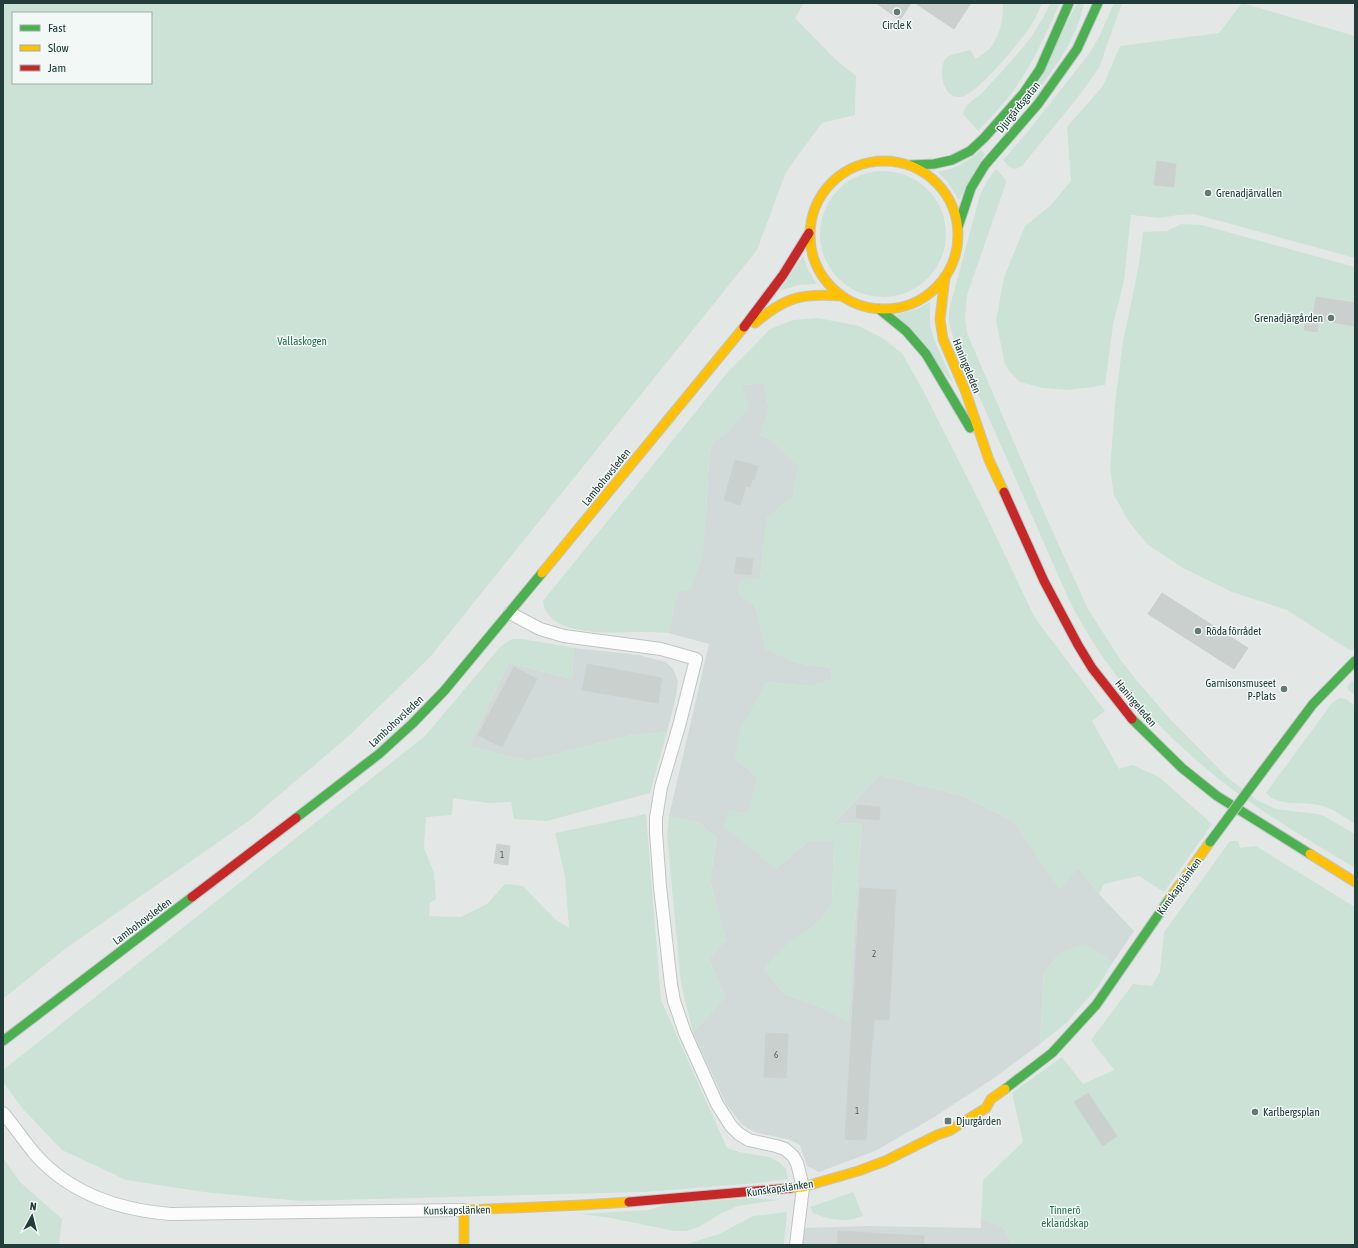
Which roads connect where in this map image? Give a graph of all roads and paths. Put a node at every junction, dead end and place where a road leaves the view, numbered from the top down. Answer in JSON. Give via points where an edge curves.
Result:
{"nodes":[{"id":1,"x":1069,"y":3,"type":"edge"},
{"id":2,"x":1098,"y":3,"type":"edge"},
{"id":3,"x":910,"y":165,"type":"junction"},
{"id":4,"x":958,"y":226,"type":"junction"},
{"id":5,"x":810,"y":233,"type":"junction"},
{"id":6,"x":946,"y":277,"type":"junction"},
{"id":7,"x":841,"y":296,"type":"junction"},
{"id":8,"x":879,"y":309,"type":"junction"},
{"id":9,"x":732,"y":343,"type":"junction"},
{"id":10,"x":989,"y":460,"type":"junction"},
{"id":11,"x":510,"y":613,"type":"junction"},
{"id":12,"x":1355,"y":661,"type":"edge"},
{"id":13,"x":1355,"y":882,"type":"edge"},
{"id":14,"x":4,"y":1041,"type":"edge"},
{"id":15,"x":991,"y":1099,"type":"junction"},
{"id":16,"x":981,"y":1100,"type":"dead end"},
{"id":17,"x":3,"y":1113,"type":"edge"},
{"id":18,"x":961,"y":1113,"type":"dead end"},
{"id":19,"x":936,"y":1135,"type":"junction"},
{"id":20,"x":803,"y":1187,"type":"junction"},
{"id":21,"x":464,"y":1210,"type":"junction"},
{"id":22,"x":464,"y":1245,"type":"edge"},
{"id":23,"x":796,"y":1245,"type":"edge"}],
"edges":[{"from":1,"to":3,"type":"main road","name":"Djurgårdsgatan","via":[[1040,68],[1023,94],[984,138],[970,151],[952,160]]},
{"from":2,"to":4,"type":"main road","name":"Djurgårdsgatan","via":[[1073,55],[1038,104],[985,165],[972,188]]},
{"from":3,"to":4,"type":"main road","via":[[933,179],[948,196]]},
{"from":3,"to":5,"type":"main road","via":[[891,161],[870,162],[851,168],[834,179],[821,194],[813,213]]},
{"from":4,"to":6,"type":"main road","via":[[958,244],[954,261]]},
{"from":5,"to":7,"type":"main road","via":[[811,251],[817,268],[827,283]]},
{"from":5,"to":9,"type":"main road","name":"Lambohovsleden","via":[[783,275]]},
{"from":6,"to":8,"type":"main road","via":[[933,291],[916,302],[898,308]]},
{"from":6,"to":10,"type":"main road","name":"Haningeleden","via":[[940,319],[943,339],[965,390]]},
{"from":7,"to":8,"type":"main road","via":[[859,305]]},
{"from":7,"to":9,"type":"main road","name":"Lambohovsleden","via":[[817,294],[799,296],[786,301],[758,320]]},
{"from":8,"to":10,"type":"main road","name":"Haningeleden","via":[[906,331],[926,354]]},
{"from":9,"to":11,"type":"main road","name":"Lambohovsleden"},
{"from":10,"to":13,"type":"main road","name":"Haningeleden","via":[[1044,581],[1078,645],[1092,668],[1130,717],[1182,768],[1217,796]]},
{"from":11,"to":14,"type":"main road","name":"Lambohovsleden","via":[[444,691],[379,754]]},
{"from":11,"to":20,"type":"street","via":[[540,629],[564,636],[661,649],[696,659],[661,787],[656,818],[660,887],[674,1001],[685,1032],[718,1104],[731,1126],[749,1140],[785,1149],[797,1163]]},
{"from":12,"to":15,"type":"main road","name":"Kunskapslänken","bridge":true,"via":[[1313,704],[1210,842],[1096,1005],[1052,1053]]},
{"from":15,"to":16,"type":"main road"},
{"from":15,"to":19,"type":"main road","name":"Kunskapslänken","via":[[980,1112],[949,1131]]},
{"from":17,"to":21,"type":"street","name":"Kunskapslänken","via":[[36,1155],[66,1181],[107,1202],[130,1209],[172,1214]]},
{"from":18,"to":19,"type":"main road","name":"Kunskapslänken","via":[[944,1123]]},
{"from":19,"to":20,"type":"main road","name":"Kunskapslänken","via":[[884,1161]]},
{"from":20,"to":21,"type":"main road","name":"Kunskapslänken","via":[[582,1205]]},
{"from":20,"to":23,"type":"street"},
{"from":21,"to":22,"type":"main road"}]}
